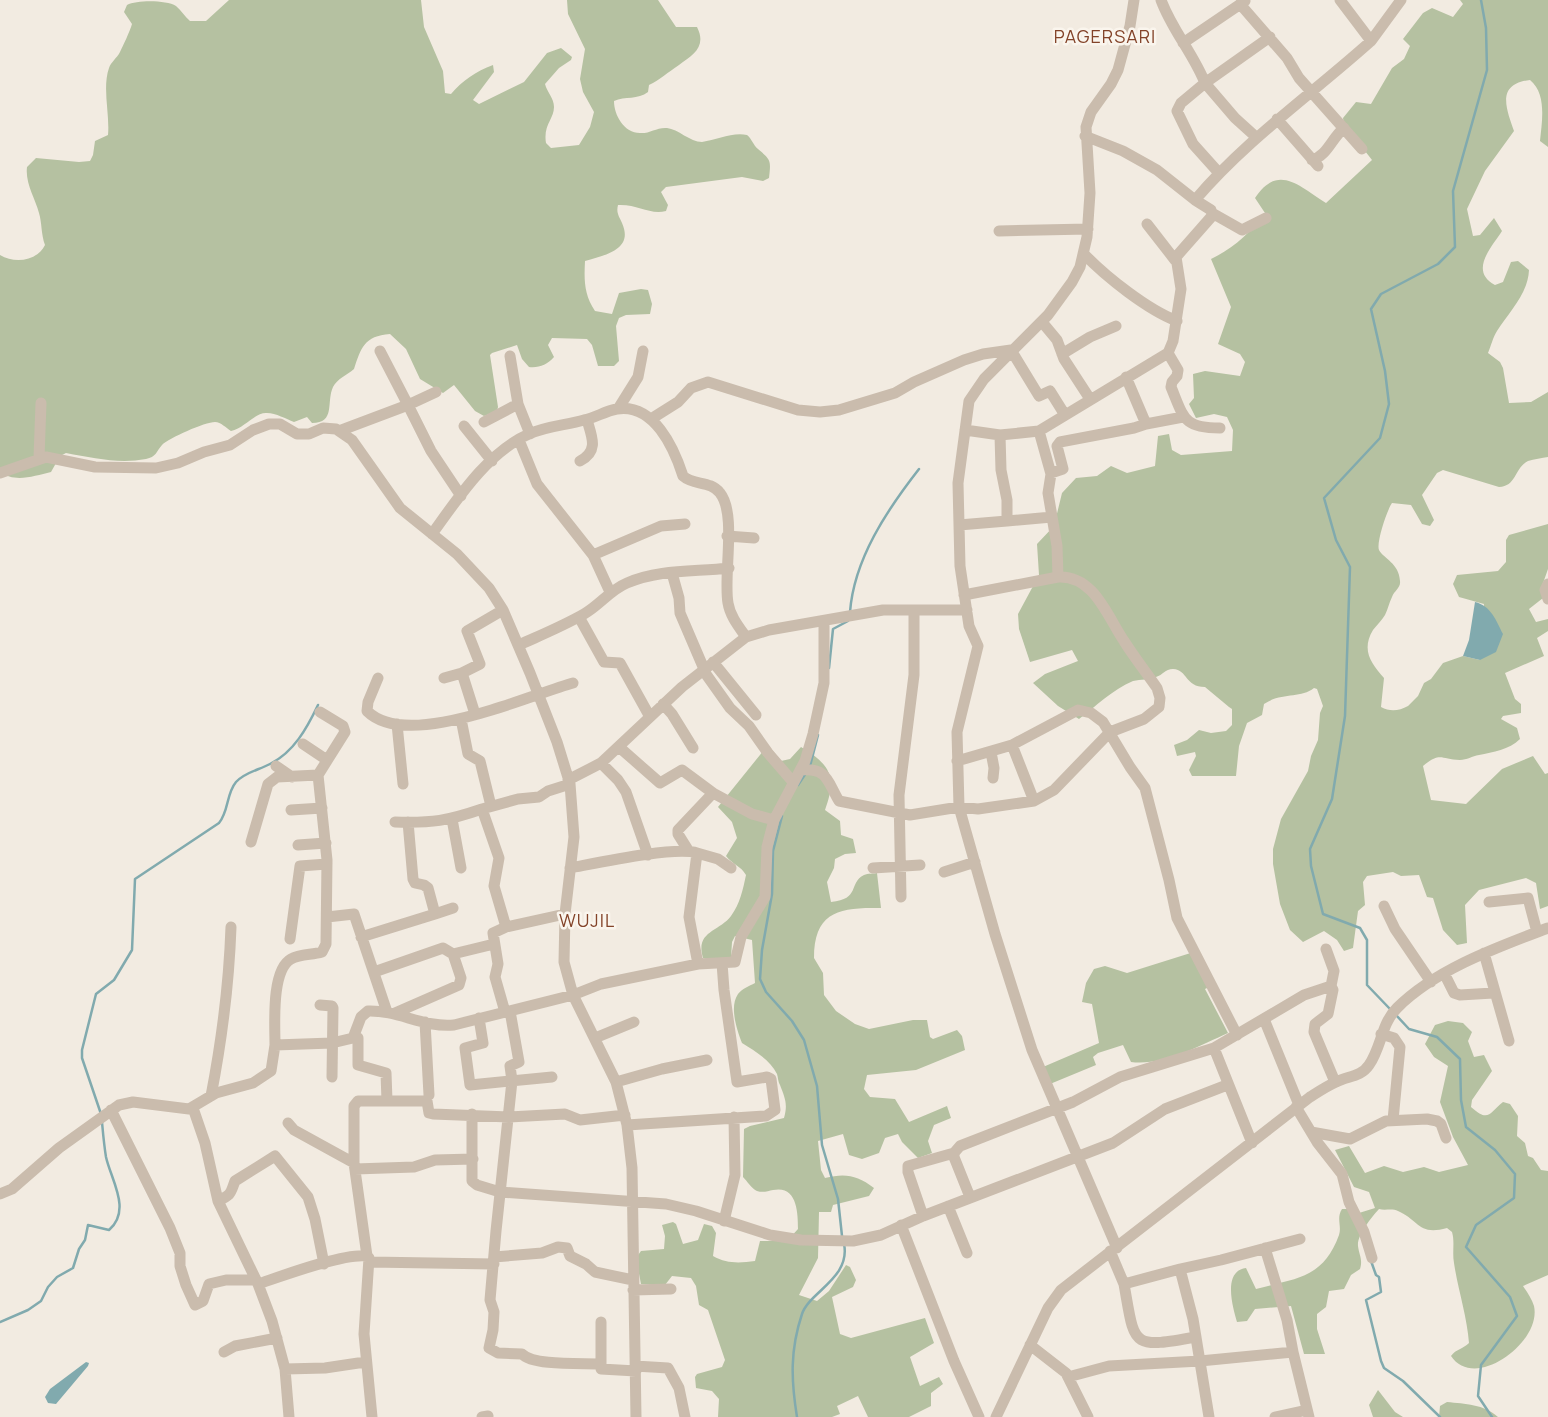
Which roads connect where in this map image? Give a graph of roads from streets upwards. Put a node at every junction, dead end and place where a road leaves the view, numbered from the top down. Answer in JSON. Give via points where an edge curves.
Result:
{"nodes":[{"id":1,"x":1134,"y":0,"type":"edge"},
{"id":2,"x":1161,"y":0,"type":"edge"},
{"id":3,"x":1340,"y":0,"type":"edge"},
{"id":4,"x":1401,"y":0,"type":"edge"},
{"id":5,"x":1243,"y":2,"type":"edge"},
{"id":6,"x":1270,"y":37,"type":"junction"},
{"id":7,"x":1371,"y":41,"type":"junction"},
{"id":8,"x":1183,"y":43,"type":"junction"},
{"id":9,"x":1205,"y":83,"type":"junction"},
{"id":10,"x":1312,"y":93,"type":"junction"},
{"id":11,"x":1277,"y":119,"type":"junction"},
{"id":12,"x":1344,"y":128,"type":"junction"},
{"id":13,"x":1085,"y":136,"type":"junction"},
{"id":14,"x":1256,"y":137,"type":"junction"},
{"id":15,"x":1362,"y":149,"type":"dead end"},
{"id":16,"x":1219,"y":172,"type":"junction"},
{"id":17,"x":1196,"y":200,"type":"junction"},
{"id":18,"x":1212,"y":213,"type":"junction"},
{"id":19,"x":1266,"y":218,"type":"dead end"},
{"id":20,"x":1147,"y":224,"type":"dead end"},
{"id":21,"x":1088,"y":230,"type":"junction"},
{"id":22,"x":999,"y":231,"type":"dead end"},
{"id":23,"x":1084,"y":254,"type":"junction"},
{"id":24,"x":1175,"y":260,"type":"junction"},
{"id":25,"x":1177,"y":321,"type":"junction"},
{"id":26,"x":1042,"y":322,"type":"junction"},
{"id":27,"x":1116,"y":326,"type":"dead end"},
{"id":28,"x":1011,"y":350,"type":"junction"},
{"id":29,"x":380,"y":351,"type":"dead end"},
{"id":30,"x":643,"y":351,"type":"dead end"},
{"id":31,"x":1168,"y":353,"type":"junction"},
{"id":32,"x":1062,"y":354,"type":"junction"},
{"id":33,"x":510,"y":356,"type":"dead end"},
{"id":34,"x":1126,"y":378,"type":"junction"},
{"id":35,"x":436,"y":392,"type":"dead end"},
{"id":36,"x":1090,"y":399,"type":"junction"},
{"id":37,"x":41,"y":403,"type":"dead end"},
{"id":38,"x":518,"y":404,"type":"junction"},
{"id":39,"x":408,"y":405,"type":"junction"},
{"id":40,"x":618,"y":409,"type":"junction"},
{"id":41,"x":1065,"y":415,"type":"junction"},
{"id":42,"x":1183,"y":417,"type":"junction"},
{"id":43,"x":587,"y":420,"type":"junction"},
{"id":44,"x":651,"y":420,"type":"junction"},
{"id":45,"x":484,"y":422,"type":"dead end"},
{"id":46,"x":1146,"y":424,"type":"junction"},
{"id":47,"x":464,"y":426,"type":"dead end"},
{"id":48,"x":1220,"y":428,"type":"dead end"},
{"id":49,"x":339,"y":430,"type":"junction"},
{"id":50,"x":965,"y":430,"type":"junction"},
{"id":51,"x":1039,"y":431,"type":"junction"},
{"id":52,"x":530,"y":434,"type":"junction"},
{"id":53,"x":1000,"y":435,"type":"junction"},
{"id":54,"x":519,"y":440,"type":"junction"},
{"id":55,"x":39,"y":458,"type":"junction"},
{"id":56,"x":492,"y":461,"type":"junction"},
{"id":57,"x":580,"y":461,"type":"dead end"},
{"id":58,"x":0,"y":473,"type":"edge"},
{"id":59,"x":1051,"y":473,"type":"junction"},
{"id":60,"x":461,"y":496,"type":"junction"},
{"id":61,"x":1052,"y":517,"type":"junction"},
{"id":62,"x":1007,"y":521,"type":"junction"},
{"id":63,"x":685,"y":524,"type":"dead end"},
{"id":64,"x":959,"y":525,"type":"junction"},
{"id":65,"x":432,"y":534,"type":"junction"},
{"id":66,"x":727,"y":536,"type":"junction"},
{"id":67,"x":754,"y":538,"type":"dead end"},
{"id":68,"x":593,"y":555,"type":"junction"},
{"id":69,"x":729,"y":568,"type":"junction"},
{"id":70,"x":672,"y":573,"type":"junction"},
{"id":71,"x":1058,"y":577,"type":"junction"},
{"id":72,"x":1548,"y":584,"type":"edge"},
{"id":73,"x":610,"y":592,"type":"junction"},
{"id":74,"x":964,"y":596,"type":"junction"},
{"id":75,"x":1548,"y":599,"type":"edge"},
{"id":76,"x":503,"y":610,"type":"junction"},
{"id":77,"x":967,"y":610,"type":"junction"},
{"id":78,"x":914,"y":611,"type":"junction"},
{"id":79,"x":579,"y":617,"type":"junction"},
{"id":80,"x":824,"y":621,"type":"junction"},
{"id":81,"x":746,"y":637,"type":"junction"},
{"id":82,"x":519,"y":645,"type":"junction"},
{"id":83,"x":707,"y":667,"type":"junction"},
{"id":84,"x":462,"y":672,"type":"junction"},
{"id":85,"x":378,"y":678,"type":"dead end"},
{"id":86,"x":444,"y":678,"type":"dead end"},
{"id":87,"x":572,"y":683,"type":"dead end"},
{"id":88,"x":538,"y":693,"type":"junction"},
{"id":89,"x":663,"y":704,"type":"junction"},
{"id":90,"x":320,"y":712,"type":"dead end"},
{"id":91,"x":475,"y":714,"type":"junction"},
{"id":92,"x":756,"y":715,"type":"dead end"},
{"id":93,"x":650,"y":717,"type":"junction"},
{"id":94,"x":461,"y":719,"type":"junction"},
{"id":95,"x":397,"y":724,"type":"junction"},
{"id":96,"x":1110,"y":732,"type":"junction"},
{"id":97,"x":303,"y":744,"type":"dead end"},
{"id":98,"x":1012,"y":745,"type":"junction"},
{"id":99,"x":619,"y":747,"type":"junction"},
{"id":100,"x":693,"y":748,"type":"dead end"},
{"id":101,"x":991,"y":752,"type":"junction"},
{"id":102,"x":327,"y":760,"type":"junction"},
{"id":103,"x":956,"y":761,"type":"junction"},
{"id":104,"x":601,"y":763,"type":"junction"},
{"id":105,"x":276,"y":766,"type":"dead end"},
{"id":106,"x":801,"y":770,"type":"junction"},
{"id":107,"x":318,"y":775,"type":"junction"},
{"id":108,"x":292,"y":777,"type":"junction"},
{"id":109,"x":993,"y":778,"type":"dead end"},
{"id":110,"x":569,"y":782,"type":"junction"},
{"id":111,"x":794,"y":782,"type":"junction"},
{"id":112,"x":403,"y":784,"type":"dead end"},
{"id":113,"x":714,"y":793,"type":"junction"},
{"id":114,"x":1034,"y":801,"type":"junction"},
{"id":115,"x":486,"y":807,"type":"junction"},
{"id":116,"x":959,"y":807,"type":"junction"},
{"id":117,"x":322,"y":808,"type":"junction"},
{"id":118,"x":290,"y":810,"type":"dead end"},
{"id":119,"x":899,"y":814,"type":"junction"},
{"id":120,"x":452,"y":819,"type":"junction"},
{"id":121,"x":774,"y":820,"type":"junction"},
{"id":122,"x":395,"y":822,"type":"dead end"},
{"id":123,"x":408,"y":822,"type":"junction"},
{"id":124,"x":251,"y":842,"type":"dead end"},
{"id":125,"x":326,"y":843,"type":"junction"},
{"id":126,"x":298,"y":845,"type":"dead end"},
{"id":127,"x":693,"y":852,"type":"junction"},
{"id":128,"x":648,"y":855,"type":"junction"},
{"id":129,"x":975,"y":862,"type":"junction"},
{"id":130,"x":327,"y":864,"type":"junction"},
{"id":131,"x":900,"y":865,"type":"junction"},
{"id":132,"x":920,"y":865,"type":"dead end"},
{"id":133,"x":461,"y":868,"type":"dead end"},
{"id":134,"x":570,"y":868,"type":"junction"},
{"id":135,"x":731,"y":868,"type":"dead end"},
{"id":136,"x":873,"y":868,"type":"dead end"},
{"id":137,"x":944,"y":872,"type":"dead end"},
{"id":138,"x":901,"y":897,"type":"dead end"},
{"id":139,"x":1489,"y":902,"type":"dead end"},
{"id":140,"x":1384,"y":906,"type":"dead end"},
{"id":141,"x":453,"y":908,"type":"dead end"},
{"id":142,"x":435,"y":914,"type":"junction"},
{"id":143,"x":564,"y":914,"type":"junction"},
{"id":144,"x":327,"y":918,"type":"junction"},
{"id":145,"x":231,"y":927,"type":"dead end"},
{"id":146,"x":506,"y":927,"type":"junction"},
{"id":147,"x":1542,"y":930,"type":"edge"},
{"id":148,"x":362,"y":937,"type":"junction"},
{"id":149,"x":290,"y":939,"type":"dead end"},
{"id":150,"x":494,"y":944,"type":"junction"},
{"id":151,"x":1326,"y":949,"type":"dead end"},
{"id":152,"x":1484,"y":953,"type":"junction"},
{"id":153,"x":454,"y":954,"type":"junction"},
{"id":154,"x":722,"y":963,"type":"junction"},
{"id":155,"x":698,"y":964,"type":"junction"},
{"id":156,"x":374,"y":972,"type":"junction"},
{"id":157,"x":1445,"y":975,"type":"junction"},
{"id":158,"x":1431,"y":982,"type":"junction"},
{"id":159,"x":1331,"y":986,"type":"junction"},
{"id":160,"x":1493,"y":992,"type":"junction"},
{"id":161,"x":572,"y":995,"type":"junction"},
{"id":162,"x":320,"y":1005,"type":"dead end"},
{"id":163,"x":507,"y":1011,"type":"junction"},
{"id":164,"x":391,"y":1012,"type":"junction"},
{"id":165,"x":479,"y":1018,"type":"junction"},
{"id":166,"x":1264,"y":1019,"type":"junction"},
{"id":167,"x":425,"y":1022,"type":"junction"},
{"id":168,"x":634,"y":1022,"type":"dead end"},
{"id":169,"x":1381,"y":1034,"type":"junction"},
{"id":170,"x":1237,"y":1035,"type":"junction"},
{"id":171,"x":355,"y":1037,"type":"junction"},
{"id":172,"x":595,"y":1038,"type":"junction"},
{"id":173,"x":1509,"y":1041,"type":"dead end"},
{"id":174,"x":332,"y":1042,"type":"junction"},
{"id":175,"x":275,"y":1045,"type":"junction"},
{"id":176,"x":1214,"y":1048,"type":"junction"},
{"id":177,"x":707,"y":1060,"type":"dead end"},
{"id":178,"x":332,"y":1077,"type":"dead end"},
{"id":179,"x":552,"y":1077,"type":"dead end"},
{"id":180,"x":512,"y":1081,"type":"junction"},
{"id":181,"x":616,"y":1082,"type":"junction"},
{"id":182,"x":1335,"y":1082,"type":"junction"},
{"id":183,"x":1227,"y":1085,"type":"junction"},
{"id":184,"x":429,"y":1095,"type":"dead end"},
{"id":185,"x":211,"y":1096,"type":"junction"},
{"id":186,"x":387,"y":1100,"type":"junction"},
{"id":187,"x":1298,"y":1106,"type":"junction"},
{"id":188,"x":193,"y":1108,"type":"junction"},
{"id":189,"x":1058,"y":1109,"type":"junction"},
{"id":190,"x":106,"y":1114,"type":"junction"},
{"id":191,"x":472,"y":1114,"type":"junction"},
{"id":192,"x":509,"y":1117,"type":"junction"},
{"id":193,"x":734,"y":1117,"type":"junction"},
{"id":194,"x":626,"y":1120,"type":"junction"},
{"id":195,"x":1393,"y":1120,"type":"junction"},
{"id":196,"x":288,"y":1123,"type":"dead end"},
{"id":197,"x":1311,"y":1132,"type":"junction"},
{"id":198,"x":1446,"y":1138,"type":"dead end"},
{"id":199,"x":1252,"y":1143,"type":"junction"},
{"id":200,"x":954,"y":1153,"type":"junction"},
{"id":201,"x":1077,"y":1157,"type":"junction"},
{"id":202,"x":473,"y":1159,"type":"junction"},
{"id":203,"x":355,"y":1166,"type":"junction"},
{"id":204,"x":500,"y":1192,"type":"junction"},
{"id":205,"x":0,"y":1194,"type":"edge"},
{"id":206,"x":970,"y":1198,"type":"junction"},
{"id":207,"x":218,"y":1201,"type":"junction"},
{"id":208,"x":632,"y":1202,"type":"junction"},
{"id":209,"x":948,"y":1206,"type":"junction"},
{"id":210,"x":923,"y":1216,"type":"junction"},
{"id":211,"x":724,"y":1221,"type":"junction"},
{"id":212,"x":901,"y":1225,"type":"junction"},
{"id":213,"x":1300,"y":1239,"type":"dead end"},
{"id":214,"x":1265,"y":1248,"type":"junction"},
{"id":215,"x":1113,"y":1250,"type":"junction"},
{"id":216,"x":967,"y":1253,"type":"dead end"},
{"id":217,"x":1372,"y":1258,"type":"dead end"},
{"id":218,"x":369,"y":1259,"type":"junction"},
{"id":219,"x":494,"y":1260,"type":"junction"},
{"id":220,"x":324,"y":1264,"type":"junction"},
{"id":221,"x":1180,"y":1269,"type":"junction"},
{"id":222,"x":257,"y":1282,"type":"junction"},
{"id":223,"x":1124,"y":1284,"type":"junction"},
{"id":224,"x":633,"y":1285,"type":"junction"},
{"id":225,"x":671,"y":1289,"type":"dead end"},
{"id":226,"x":601,"y":1322,"type":"dead end"},
{"id":227,"x":1196,"y":1337,"type":"junction"},
{"id":228,"x":277,"y":1338,"type":"junction"},
{"id":229,"x":1030,"y":1345,"type":"junction"},
{"id":230,"x":224,"y":1352,"type":"dead end"},
{"id":231,"x":1293,"y":1352,"type":"junction"},
{"id":232,"x":1200,"y":1361,"type":"junction"},
{"id":233,"x":365,"y":1362,"type":"junction"},
{"id":234,"x":600,"y":1364,"type":"junction"},
{"id":235,"x":635,"y":1368,"type":"junction"},
{"id":236,"x":285,"y":1369,"type":"junction"},
{"id":237,"x":1068,"y":1377,"type":"junction"},
{"id":238,"x":1308,"y":1414,"type":"edge"},
{"id":239,"x":289,"y":1417,"type":"edge"},
{"id":240,"x":372,"y":1417,"type":"edge"},
{"id":241,"x":636,"y":1417,"type":"edge"},
{"id":242,"x":685,"y":1417,"type":"edge"},
{"id":243,"x":979,"y":1417,"type":"edge"},
{"id":244,"x":996,"y":1417,"type":"edge"},
{"id":245,"x":1088,"y":1417,"type":"edge"},
{"id":246,"x":1209,"y":1417,"type":"edge"},
{"id":247,"x":1275,"y":1417,"type":"edge"}],
"edges":[{"from":1,"to":13,"type":"street","via":[[1118,70],[1087,120]]},
{"from":2,"to":8,"type":"street"},
{"from":3,"to":7,"type":"street"},
{"from":4,"to":7,"type":"street"},
{"from":5,"to":6,"type":"street"},
{"from":5,"to":8,"type":"street"},
{"from":6,"to":9,"type":"street"},
{"from":6,"to":10,"type":"street"},
{"from":7,"to":10,"type":"street"},
{"from":8,"to":9,"type":"street","via":[[1197,62]]},
{"from":9,"to":14,"type":"street"},
{"from":9,"to":16,"type":"street","via":[[1181,103],[1177,111],[1193,144]]},
{"from":10,"to":11,"type":"street"},
{"from":10,"to":12,"type":"street"},
{"from":11,"to":12,"type":"street","via":[[1315,163]]},
{"from":11,"to":14,"type":"street"},
{"from":12,"to":15,"type":"street"},
{"from":13,"to":17,"type":"street","via":[[1158,170]]},
{"from":13,"to":21,"type":"street","via":[[1090,193]]},
{"from":14,"to":16,"type":"street"},
{"from":16,"to":17,"type":"street"},
{"from":17,"to":18,"type":"street"},
{"from":18,"to":19,"type":"street","via":[[1242,230]]},
{"from":18,"to":24,"type":"street"},
{"from":20,"to":24,"type":"street"},
{"from":21,"to":22,"type":"street"},
{"from":21,"to":23,"type":"street"},
{"from":23,"to":25,"type":"street","via":[[1150,307]]},
{"from":23,"to":26,"type":"street","via":[[1072,282]]},
{"from":24,"to":25,"type":"street","via":[[1181,283]]},
{"from":25,"to":31,"type":"street"},
{"from":26,"to":28,"type":"street"},
{"from":26,"to":32,"type":"street","via":[[1057,340]]},
{"from":27,"to":32,"type":"street"},
{"from":28,"to":41,"type":"street","via":[[1039,396],[1050,391]]},
{"from":28,"to":44,"type":"street","via":[[964,360],[895,393],[839,410],[798,410],[708,382],[691,388],[678,402]]},
{"from":28,"to":50,"type":"street","via":[[968,401]]},
{"from":29,"to":39,"type":"street"},
{"from":30,"to":40,"type":"street","via":[[638,377]]},
{"from":31,"to":34,"type":"street"},
{"from":31,"to":42,"type":"street","via":[[1179,373],[1171,387]]},
{"from":32,"to":36,"type":"street"},
{"from":33,"to":38,"type":"street"},
{"from":34,"to":36,"type":"street"},
{"from":34,"to":46,"type":"street"},
{"from":35,"to":39,"type":"street"},
{"from":36,"to":41,"type":"street"},
{"from":37,"to":55,"type":"street"},
{"from":38,"to":45,"type":"street"},
{"from":38,"to":52,"type":"street"},
{"from":39,"to":49,"type":"street"},
{"from":39,"to":60,"type":"street","via":[[430,451]]},
{"from":40,"to":43,"type":"street"},
{"from":40,"to":44,"type":"street","via":[[642,414]]},
{"from":41,"to":51,"type":"street"},
{"from":42,"to":46,"type":"street"},
{"from":42,"to":48,"type":"street","via":[[1196,427]]},
{"from":43,"to":52,"type":"street"},
{"from":43,"to":57,"type":"street","via":[[593,446],[588,456]]},
{"from":44,"to":66,"type":"street","via":[[665,436],[683,476],[692,482],[714,486],[723,497]]},
{"from":46,"to":59,"type":"street","via":[[1060,442],[1057,446],[1063,469]]},
{"from":47,"to":56,"type":"street"},
{"from":49,"to":55,"type":"street","via":[[323,428],[309,434],[297,434],[280,424],[269,424],[230,445],[156,468],[96,467],[51,457]]},
{"from":49,"to":65,"type":"street","via":[[352,440],[400,508]]},
{"from":50,"to":53,"type":"street"},
{"from":50,"to":64,"type":"street","via":[[958,483]]},
{"from":51,"to":53,"type":"street"},
{"from":51,"to":59,"type":"street"},
{"from":52,"to":54,"type":"street"},
{"from":53,"to":62,"type":"street"},
{"from":54,"to":56,"type":"street"},
{"from":54,"to":68,"type":"street","via":[[537,484]]},
{"from":55,"to":58,"type":"street"},
{"from":56,"to":60,"type":"street"},
{"from":59,"to":61,"type":"street","via":[[1048,493]]},
{"from":60,"to":65,"type":"street"},
{"from":61,"to":62,"type":"street"},
{"from":61,"to":71,"type":"street"},
{"from":62,"to":64,"type":"street"},
{"from":63,"to":68,"type":"street","via":[[662,526]]},
{"from":64,"to":74,"type":"street"},
{"from":65,"to":76,"type":"street","via":[[476,573]]},
{"from":66,"to":67,"type":"street"},
{"from":66,"to":69,"type":"street"},
{"from":68,"to":73,"type":"street"},
{"from":69,"to":70,"type":"street"},
{"from":69,"to":81,"type":"street","via":[[728,605]]},
{"from":70,"to":73,"type":"street","via":[[639,578]]},
{"from":70,"to":83,"type":"street","via":[[680,613]]},
{"from":71,"to":74,"type":"street"},
{"from":71,"to":96,"type":"street","via":[[1076,580],[1101,602],[1159,693],[1159,707],[1152,714]]},
{"from":72,"to":75,"type":"street","via":[[1545,590]]},
{"from":73,"to":79,"type":"street"},
{"from":74,"to":77,"type":"street"},
{"from":76,"to":82,"type":"street"},
{"from":76,"to":84,"type":"street","via":[[468,628],[467,633],[480,664]]},
{"from":77,"to":78,"type":"street"},
{"from":77,"to":103,"type":"street","via":[[970,631],[978,646],[958,732]]},
{"from":78,"to":80,"type":"street","via":[[883,610]]},
{"from":78,"to":119,"type":"street","via":[[914,675],[900,779]]},
{"from":79,"to":82,"type":"street"},
{"from":79,"to":93,"type":"street","via":[[604,662],[620,663]]},
{"from":80,"to":81,"type":"street"},
{"from":80,"to":106,"type":"street","via":[[824,683]]},
{"from":81,"to":83,"type":"street"},
{"from":82,"to":88,"type":"street"},
{"from":83,"to":89,"type":"street"},
{"from":83,"to":92,"type":"street"},
{"from":83,"to":111,"type":"street","via":[[730,708],[749,726]]},
{"from":84,"to":86,"type":"street"},
{"from":84,"to":91,"type":"street"},
{"from":85,"to":95,"type":"street","via":[[368,710]]},
{"from":87,"to":88,"type":"street"},
{"from":88,"to":91,"type":"street"},
{"from":88,"to":110,"type":"street"},
{"from":89,"to":93,"type":"street"},
{"from":89,"to":100,"type":"street"},
{"from":90,"to":102,"type":"street","via":[[343,726],[346,732]]},
{"from":91,"to":94,"type":"street"},
{"from":93,"to":99,"type":"street"},
{"from":94,"to":95,"type":"street","via":[[433,724]]},
{"from":94,"to":115,"type":"street","via":[[468,754],[480,761]]},
{"from":95,"to":112,"type":"street"},
{"from":96,"to":98,"type":"street","via":[[1091,713],[1078,710]]},
{"from":96,"to":114,"type":"street","via":[[1054,790]]},
{"from":96,"to":170,"type":"street","via":[[1148,795],[1177,918]]},
{"from":97,"to":102,"type":"street"},
{"from":98,"to":101,"type":"street"},
{"from":98,"to":114,"type":"street"},
{"from":99,"to":104,"type":"street"},
{"from":99,"to":113,"type":"street","via":[[660,782],[682,770]]},
{"from":101,"to":103,"type":"street"},
{"from":101,"to":109,"type":"street"},
{"from":102,"to":107,"type":"street"},
{"from":103,"to":116,"type":"street"},
{"from":104,"to":110,"type":"street"},
{"from":104,"to":128,"type":"street","via":[[626,792]]},
{"from":105,"to":108,"type":"street"},
{"from":106,"to":111,"type":"street"},
{"from":106,"to":119,"type":"street","via":[[820,771],[825,775],[839,801]]},
{"from":107,"to":108,"type":"street"},
{"from":107,"to":117,"type":"street"},
{"from":108,"to":124,"type":"street","via":[[277,778],[268,784]]},
{"from":110,"to":115,"type":"street","via":[[536,798],[518,798]]},
{"from":110,"to":134,"type":"street","via":[[574,821]]},
{"from":111,"to":121,"type":"street"},
{"from":113,"to":121,"type":"street","via":[[752,814]]},
{"from":113,"to":127,"type":"street","via":[[678,830]]},
{"from":114,"to":116,"type":"street","via":[[978,808]]},
{"from":115,"to":120,"type":"street"},
{"from":115,"to":146,"type":"street","via":[[499,858],[494,886]]},
{"from":116,"to":119,"type":"street"},
{"from":116,"to":129,"type":"street"},
{"from":117,"to":118,"type":"street"},
{"from":117,"to":125,"type":"street"},
{"from":119,"to":131,"type":"street"},
{"from":120,"to":123,"type":"street"},
{"from":120,"to":133,"type":"street"},
{"from":121,"to":154,"type":"street","via":[[764,897],[741,937],[735,962]]},
{"from":122,"to":123,"type":"street"},
{"from":123,"to":142,"type":"street","via":[[413,879],[428,888]]},
{"from":125,"to":126,"type":"street"},
{"from":125,"to":130,"type":"street"},
{"from":127,"to":128,"type":"street"},
{"from":127,"to":135,"type":"street","via":[[718,859]]},
{"from":127,"to":155,"type":"street","via":[[689,918]]},
{"from":128,"to":134,"type":"street"},
{"from":129,"to":137,"type":"street"},
{"from":129,"to":189,"type":"street","via":[[1024,1027]]},
{"from":130,"to":144,"type":"street"},
{"from":130,"to":149,"type":"street","via":[[304,864],[300,867]]},
{"from":131,"to":132,"type":"street"},
{"from":131,"to":136,"type":"street"},
{"from":131,"to":138,"type":"street"},
{"from":134,"to":143,"type":"street"},
{"from":139,"to":147,"type":"street","via":[[1528,898]]},
{"from":140,"to":158,"type":"street","via":[[1394,929]]},
{"from":141,"to":142,"type":"street"},
{"from":142,"to":148,"type":"street"},
{"from":143,"to":146,"type":"street"},
{"from":143,"to":161,"type":"street","via":[[564,956]]},
{"from":144,"to":148,"type":"street","via":[[354,914]]},
{"from":144,"to":175,"type":"street","via":[[326,944],[322,952],[291,959],[282,972],[276,996]]},
{"from":145,"to":185,"type":"street","via":[[224,1023]]},
{"from":146,"to":150,"type":"street","via":[[494,931]]},
{"from":147,"to":152,"type":"street"},
{"from":148,"to":156,"type":"street"},
{"from":150,"to":153,"type":"street"},
{"from":150,"to":163,"type":"street","via":[[498,964],[495,977]]},
{"from":151,"to":159,"type":"street","via":[[1334,971]]},
{"from":152,"to":157,"type":"street"},
{"from":152,"to":160,"type":"street","via":[[1494,983]]},
{"from":153,"to":156,"type":"street","via":[[443,948]]},
{"from":153,"to":164,"type":"street","via":[[461,978],[459,985]]},
{"from":154,"to":155,"type":"street"},
{"from":154,"to":193,"type":"street","via":[[738,1082],[771,1079],[775,1110],[766,1116]]},
{"from":155,"to":161,"type":"street","via":[[601,984]]},
{"from":156,"to":164,"type":"street"},
{"from":157,"to":158,"type":"street"},
{"from":157,"to":160,"type":"street","via":[[1454,992],[1460,995]]},
{"from":158,"to":169,"type":"street","via":[[1388,1018]]},
{"from":159,"to":166,"type":"street","via":[[1304,995]]},
{"from":159,"to":182,"type":"street","via":[[1329,1011],[1315,1024],[1314,1032]]},
{"from":160,"to":173,"type":"street"},
{"from":161,"to":163,"type":"street"},
{"from":161,"to":172,"type":"street"},
{"from":162,"to":174,"type":"street","via":[[333,1006]]},
{"from":163,"to":165,"type":"street"},
{"from":163,"to":180,"type":"street","via":[[519,1060],[510,1065]]},
{"from":164,"to":167,"type":"street"},
{"from":164,"to":171,"type":"street","via":[[364,1013]]},
{"from":165,"to":167,"type":"street","via":[[446,1026]]},
{"from":165,"to":180,"type":"street","via":[[483,1043],[465,1048],[469,1084]]},
{"from":166,"to":170,"type":"street"},
{"from":166,"to":187,"type":"street"},
{"from":167,"to":184,"type":"street"},
{"from":168,"to":172,"type":"street"},
{"from":169,"to":182,"type":"street","via":[[1368,1066],[1358,1075]]},
{"from":169,"to":195,"type":"street","via":[[1394,1038],[1400,1047]]},
{"from":170,"to":176,"type":"street"},
{"from":171,"to":174,"type":"street"},
{"from":171,"to":186,"type":"street","via":[[358,1038],[358,1071],[385,1071]]},
{"from":172,"to":181,"type":"street"},
{"from":174,"to":175,"type":"street"},
{"from":174,"to":178,"type":"street"},
{"from":175,"to":185,"type":"street","via":[[273,1064],[268,1073],[249,1086]]},
{"from":176,"to":183,"type":"street"},
{"from":176,"to":189,"type":"street","via":[[1120,1077]]},
{"from":177,"to":181,"type":"street"},
{"from":179,"to":180,"type":"street"},
{"from":180,"to":192,"type":"street"},
{"from":181,"to":194,"type":"street"},
{"from":182,"to":187,"type":"street"},
{"from":183,"to":199,"type":"street"},
{"from":183,"to":201,"type":"street","via":[[1173,1105],[1120,1140]]},
{"from":185,"to":188,"type":"street"},
{"from":186,"to":191,"type":"street","via":[[428,1102],[429,1113],[433,1114]]},
{"from":186,"to":203,"type":"street","via":[[355,1103]]},
{"from":187,"to":197,"type":"street"},
{"from":187,"to":199,"type":"street"},
{"from":188,"to":190,"type":"street","via":[[128,1102]]},
{"from":188,"to":207,"type":"street"},
{"from":189,"to":200,"type":"street","via":[[969,1142]]},
{"from":189,"to":201,"type":"street"},
{"from":190,"to":205,"type":"street","via":[[12,1189]]},
{"from":190,"to":222,"type":"street","via":[[170,1228],[195,1305],[203,1301],[209,1284],[215,1281]]},
{"from":191,"to":192,"type":"street"},
{"from":191,"to":202,"type":"street"},
{"from":192,"to":194,"type":"street","via":[[565,1114],[580,1120]]},
{"from":192,"to":204,"type":"street"},
{"from":193,"to":194,"type":"street"},
{"from":193,"to":211,"type":"street","via":[[735,1174]]},
{"from":194,"to":208,"type":"street"},
{"from":195,"to":197,"type":"street","via":[[1350,1139]]},
{"from":195,"to":198,"type":"street","via":[[1437,1120]]},
{"from":196,"to":203,"type":"street","via":[[294,1130]]},
{"from":197,"to":217,"type":"street","via":[[1342,1174]]},
{"from":199,"to":215,"type":"street"},
{"from":200,"to":206,"type":"street"},
{"from":200,"to":210,"type":"street","via":[[908,1166]]},
{"from":201,"to":206,"type":"street"},
{"from":201,"to":215,"type":"street"},
{"from":202,"to":203,"type":"street","via":[[435,1160],[414,1167]]},
{"from":202,"to":204,"type":"street","via":[[474,1184]]},
{"from":203,"to":218,"type":"street"},
{"from":204,"to":208,"type":"street"},
{"from":204,"to":219,"type":"street"},
{"from":206,"to":209,"type":"street"},
{"from":207,"to":220,"type":"street","via":[[230,1195],[235,1181],[275,1156],[308,1197]]},
{"from":207,"to":222,"type":"street"},
{"from":208,"to":211,"type":"street","via":[[666,1204]]},
{"from":208,"to":224,"type":"street"},
{"from":209,"to":210,"type":"street"},
{"from":209,"to":216,"type":"street"},
{"from":210,"to":212,"type":"street"},
{"from":211,"to":212,"type":"street","via":[[783,1238],[842,1242],[881,1235]]},
{"from":212,"to":243,"type":"street"},
{"from":213,"to":214,"type":"street"},
{"from":214,"to":221,"type":"street"},
{"from":214,"to":231,"type":"street","via":[[1287,1320]]},
{"from":215,"to":223,"type":"street"},
{"from":215,"to":229,"type":"street","via":[[1061,1290]]},
{"from":218,"to":219,"type":"street"},
{"from":218,"to":220,"type":"street"},
{"from":218,"to":233,"type":"street"},
{"from":219,"to":224,"type":"street","via":[[567,1248],[570,1256],[595,1272]]},
{"from":219,"to":234,"type":"street","via":[[490,1300],[494,1312],[489,1348],[492,1352],[517,1352],[537,1361]]},
{"from":220,"to":222,"type":"street"},
{"from":221,"to":223,"type":"street"},
{"from":221,"to":227,"type":"street"},
{"from":222,"to":228,"type":"street"},
{"from":223,"to":227,"type":"street","via":[[1132,1331],[1138,1338],[1152,1343]]},
{"from":224,"to":225,"type":"street"},
{"from":224,"to":235,"type":"street"},
{"from":226,"to":234,"type":"street"},
{"from":227,"to":232,"type":"street"},
{"from":228,"to":230,"type":"street","via":[[235,1346]]},
{"from":228,"to":236,"type":"street"},
{"from":229,"to":237,"type":"street"},
{"from":229,"to":244,"type":"street"},
{"from":231,"to":232,"type":"street"},
{"from":231,"to":238,"type":"street"},
{"from":232,"to":237,"type":"street","via":[[1109,1366]]},
{"from":232,"to":246,"type":"street"},
{"from":233,"to":236,"type":"street"},
{"from":233,"to":240,"type":"street"},
{"from":234,"to":235,"type":"street","via":[[603,1371]]},
{"from":235,"to":241,"type":"street"},
{"from":235,"to":242,"type":"street","via":[[668,1368],[679,1388]]},
{"from":236,"to":239,"type":"street"},
{"from":237,"to":245,"type":"street"},
{"from":238,"to":247,"type":"street"}]}
